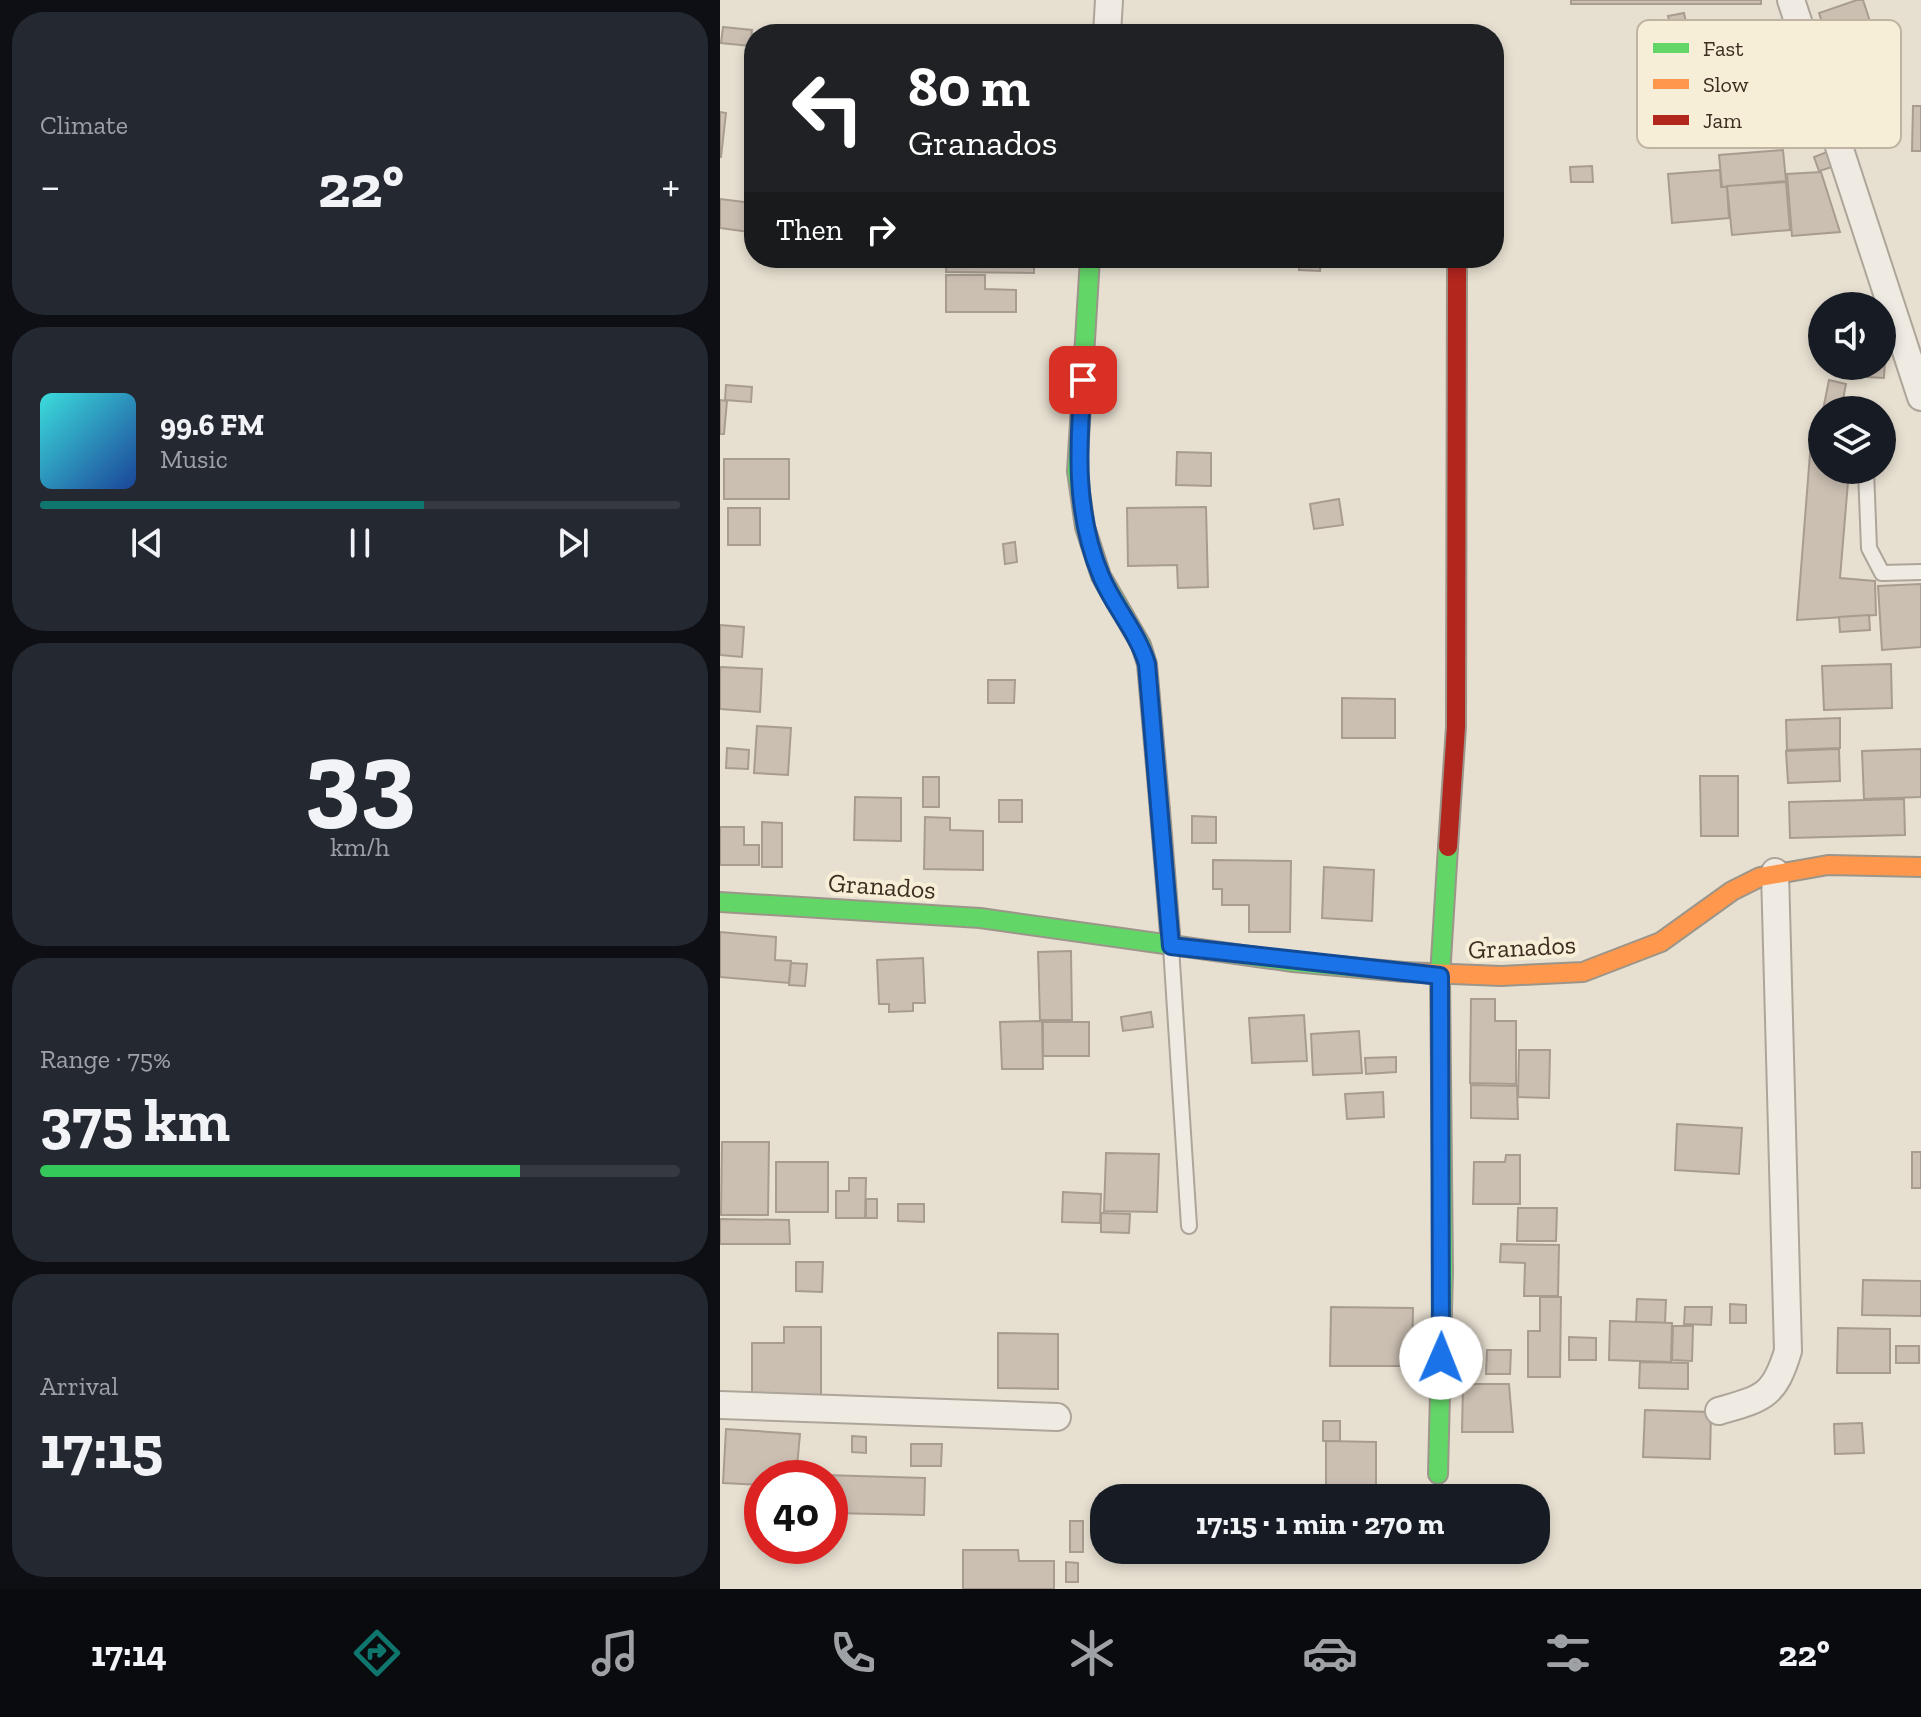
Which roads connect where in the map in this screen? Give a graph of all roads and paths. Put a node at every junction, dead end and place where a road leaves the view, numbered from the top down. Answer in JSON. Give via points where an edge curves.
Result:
{"nodes":[{"id":1,"x":1109,"y":0,"type":"edge"},
{"id":2,"x":1791,"y":0,"type":"edge"},
{"id":3,"x":1798,"y":20,"type":"edge"},
{"id":4,"x":1108,"y":24,"type":"edge"},
{"id":5,"x":1839,"y":148,"type":"edge"},
{"id":6,"x":1089,"y":268,"type":"edge"},
{"id":7,"x":1457,"y":268,"type":"edge"},
{"id":8,"x":1921,"y":397,"type":"edge"},
{"id":9,"x":1867,"y":484,"type":"edge"},
{"id":10,"x":1921,"y":572,"type":"edge"},
{"id":11,"x":1921,"y":867,"type":"edge"},
{"id":12,"x":1775,"y":872,"type":"junction"},
{"id":13,"x":720,"y":902,"type":"edge"},
{"id":14,"x":1171,"y":946,"type":"junction"},
{"id":15,"x":1440,"y":976,"type":"junction"},
{"id":16,"x":1189,"y":1226,"type":"dead end"},
{"id":17,"x":720,"y":1405,"type":"edge"},
{"id":18,"x":1719,"y":1411,"type":"dead end"},
{"id":19,"x":1057,"y":1417,"type":"dead end"},
{"id":20,"x":1438,"y":1474,"type":"dead end"}],
"edges":[{"from":1,"to":4,"type":"street"},
{"from":2,"to":3,"type":"street"},
{"from":5,"to":8,"type":"street"},
{"from":6,"to":14,"type":"street","via":[[1077,471],[1085,527],[1101,576],[1147,664]]},
{"from":7,"to":15,"type":"street","via":[[1456,727]]},
{"from":9,"to":10,"type":"lane","via":[[1873,560],[1882,573]]},
{"from":11,"to":12,"type":"street","name":"Granados","via":[[1811,864]]},
{"from":12,"to":15,"type":"street","name":"Granados","via":[[1739,887],[1682,930],[1576,974]]},
{"from":12,"to":18,"type":"street","via":[[1788,1351],[1769,1394]]},
{"from":13,"to":14,"type":"street","name":"Granados","via":[[1014,921]]},
{"from":14,"to":15,"type":"street","name":"Granados"},
{"from":14,"to":16,"type":"lane"},
{"from":15,"to":20,"type":"street","via":[[1443,1271]]},
{"from":17,"to":19,"type":"street"}]}
